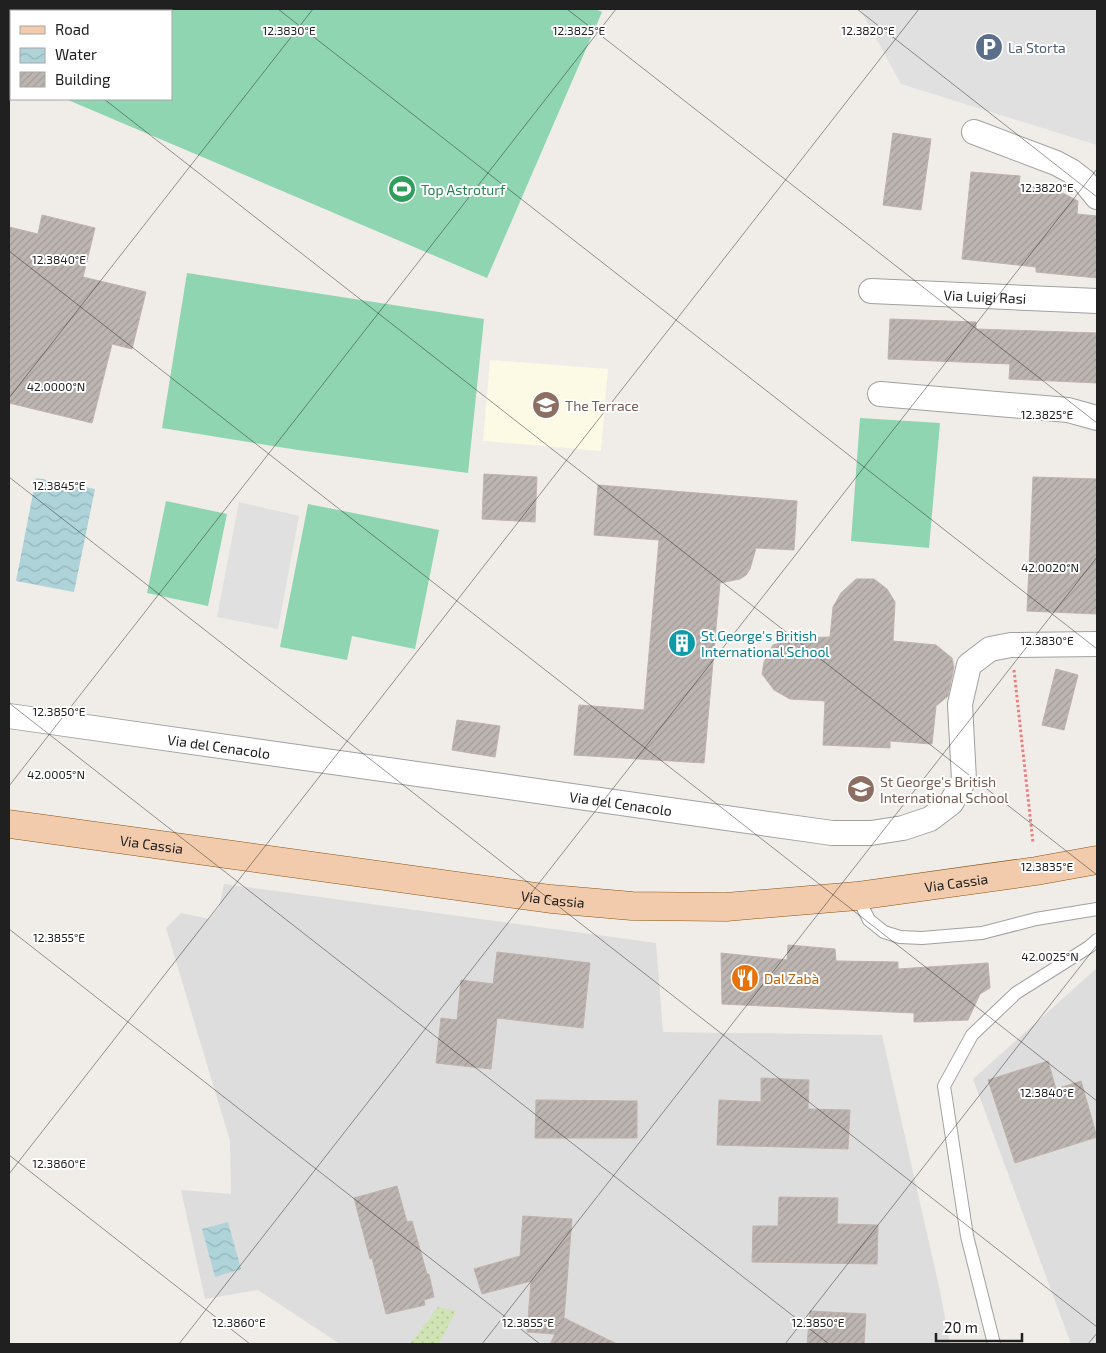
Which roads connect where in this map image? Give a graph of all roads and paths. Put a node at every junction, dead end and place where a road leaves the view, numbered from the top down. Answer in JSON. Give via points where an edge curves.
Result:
{"nodes":[{"id":1,"x":974,"y":132,"type":"dead end"},
{"id":2,"x":1097,"y":197,"type":"edge"},
{"id":3,"x":871,"y":291,"type":"dead end"},
{"id":4,"x":1097,"y":301,"type":"edge"},
{"id":5,"x":880,"y":394,"type":"dead end"},
{"id":6,"x":1097,"y":418,"type":"edge"},
{"id":7,"x":1097,"y":644,"type":"edge"},
{"id":8,"x":1011,"y":645,"type":"junction"},
{"id":9,"x":9,"y":716,"type":"edge"},
{"id":10,"x":9,"y":824,"type":"edge"},
{"id":11,"x":1097,"y":860,"type":"edge"},
{"id":12,"x":1036,"y":871,"type":"junction"},
{"id":13,"x":857,"y":896,"type":"junction"},
{"id":14,"x":1097,"y":909,"type":"edge"},
{"id":15,"x":1097,"y":940,"type":"edge"},
{"id":16,"x":994,"y":1344,"type":"edge"}],
"edges":[{"from":1,"to":2,"type":"street","via":[[1056,162],[1084,181]]},
{"from":3,"to":4,"type":"street","name":"Via Luigi Rasi"},
{"from":5,"to":6,"type":"street","via":[[1068,410]]},
{"from":7,"to":8,"type":"street","name":"Via del Cenacolo"},
{"from":8,"to":9,"type":"street","name":"Via del Cenacolo","via":[[990,649],[969,665],[960,704],[964,780],[950,804],[930,819],[886,831],[832,832]]},
{"from":8,"to":12,"type":"path"},
{"from":10,"to":13,"type":"main road","name":"Via Cassia","via":[[550,899],[632,906],[726,907]]},
{"from":11,"to":12,"type":"main road","name":"Via Cassia"},
{"from":12,"to":13,"type":"main road","name":"Via Cassia"},
{"from":13,"to":14,"type":"lane","via":[[869,920],[884,932],[900,937],[982,933],[1036,919]]},
{"from":15,"to":16,"type":"lane","via":[[1016,993],[978,1029],[944,1086],[967,1236]]}]}
